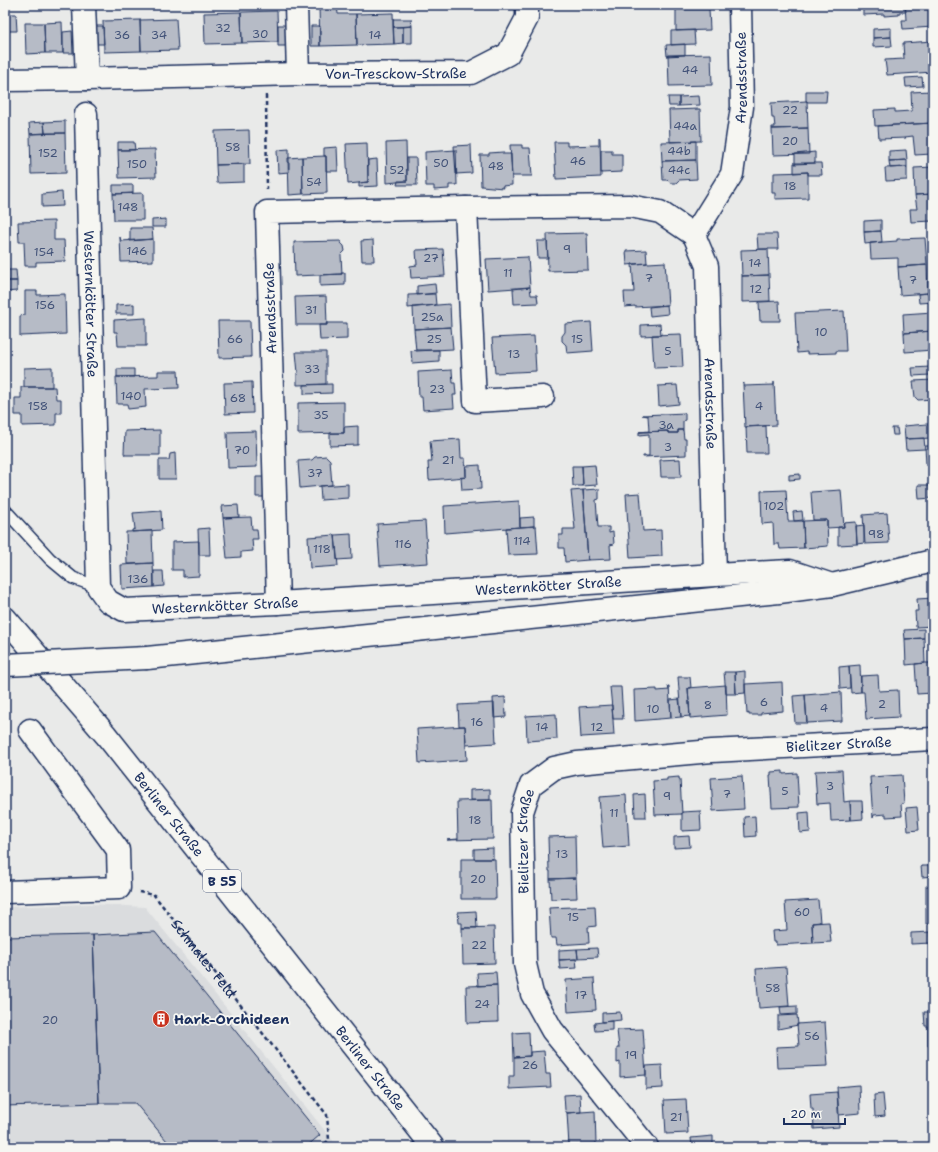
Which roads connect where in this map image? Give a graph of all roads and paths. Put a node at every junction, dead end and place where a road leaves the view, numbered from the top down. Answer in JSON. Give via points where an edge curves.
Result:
{"nodes":[{"id":1,"x":84,"y":5,"type":"edge"},
{"id":2,"x":296,"y":5,"type":"edge"},
{"id":3,"x":527,"y":5,"type":"edge"},
{"id":4,"x":740,"y":5,"type":"edge"},
{"id":5,"x":298,"y":74,"type":"junction"},
{"id":6,"x":266,"y":75,"type":"junction"},
{"id":7,"x":87,"y":79,"type":"junction"},
{"id":8,"x":5,"y":80,"type":"edge"},
{"id":9,"x":86,"y":114,"type":"dead end"},
{"id":10,"x":466,"y":208,"type":"junction"},
{"id":11,"x":267,"y":212,"type":"junction"},
{"id":12,"x":694,"y":235,"type":"junction"},
{"id":13,"x":543,"y":398,"type":"dead end"},
{"id":14,"x":5,"y":510,"type":"edge"},
{"id":15,"x":933,"y":561,"type":"edge"},
{"id":16,"x":716,"y":575,"type":"junction"},
{"id":17,"x":832,"y":585,"type":"junction"},
{"id":18,"x":98,"y":587,"type":"junction"},
{"id":19,"x":278,"y":603,"type":"junction"},
{"id":20,"x":5,"y":618,"type":"edge"},
{"id":21,"x":5,"y":664,"type":"edge"},
{"id":22,"x":30,"y":730,"type":"dead end"},
{"id":23,"x":933,"y":739,"type":"edge"},
{"id":24,"x":119,"y":888,"type":"junction"},
{"id":25,"x":5,"y":892,"type":"edge"},
{"id":26,"x":321,"y":1147,"type":"edge"},
{"id":27,"x":433,"y":1147,"type":"edge"},
{"id":28,"x":647,"y":1147,"type":"edge"}],
"edges":[{"from":1,"to":7,"type":"street"},
{"from":2,"to":5,"type":"street"},
{"from":3,"to":5,"type":"street","name":"Von-Tresckow-Straße","via":[[527,18],[508,54],[471,72]]},
{"from":4,"to":12,"type":"street","name":"Arendsstraße","via":[[742,107],[732,174]]},
{"from":5,"to":6,"type":"street","name":"Von-Tresckow-Straße"},
{"from":6,"to":7,"type":"street","name":"Von-Tresckow-Straße"},
{"from":6,"to":11,"type":"path"},
{"from":7,"to":8,"type":"street","name":"Von-Tresckow-Straße"},
{"from":9,"to":18,"type":"street","name":"Westernkötter Straße"},
{"from":10,"to":11,"type":"street"},
{"from":10,"to":12,"type":"street","via":[[630,206],[660,212]]},
{"from":10,"to":13,"type":"street","via":[[475,401]]},
{"from":11,"to":19,"type":"street","name":"Arendsstraße"},
{"from":12,"to":16,"type":"street","name":"Arendsstraße","via":[[707,266]]},
{"from":14,"to":18,"type":"lane","via":[[50,560],[73,578]]},
{"from":15,"to":17,"type":"street","name":"Westernkötter Straße"},
{"from":16,"to":17,"type":"street","name":"Westernkötter Straße","via":[[790,572]]},
{"from":16,"to":19,"type":"street","name":"Westernkötter Straße"},
{"from":17,"to":21,"type":"street","name":"Westernkötter Straße","bridge":true,"via":[[147,658]]},
{"from":18,"to":19,"type":"street","name":"Westernkötter Straße","via":[[108,602],[124,610]]},
{"from":20,"to":27,"type":"street","name":"Berliner Straße","number":"B 55","via":[[106,735]]},
{"from":22,"to":24,"type":"street","via":[[118,850]]},
{"from":23,"to":28,"type":"street","name":"Bielitzer Straße","via":[[712,751],[577,762],[554,768],[531,785],[522,812],[525,964],[532,994],[552,1030]]},
{"from":24,"to":25,"type":"street"},
{"from":24,"to":26,"type":"path","name":"Schmales Feld","via":[[154,895],[328,1115],[329,1140]]}]}
